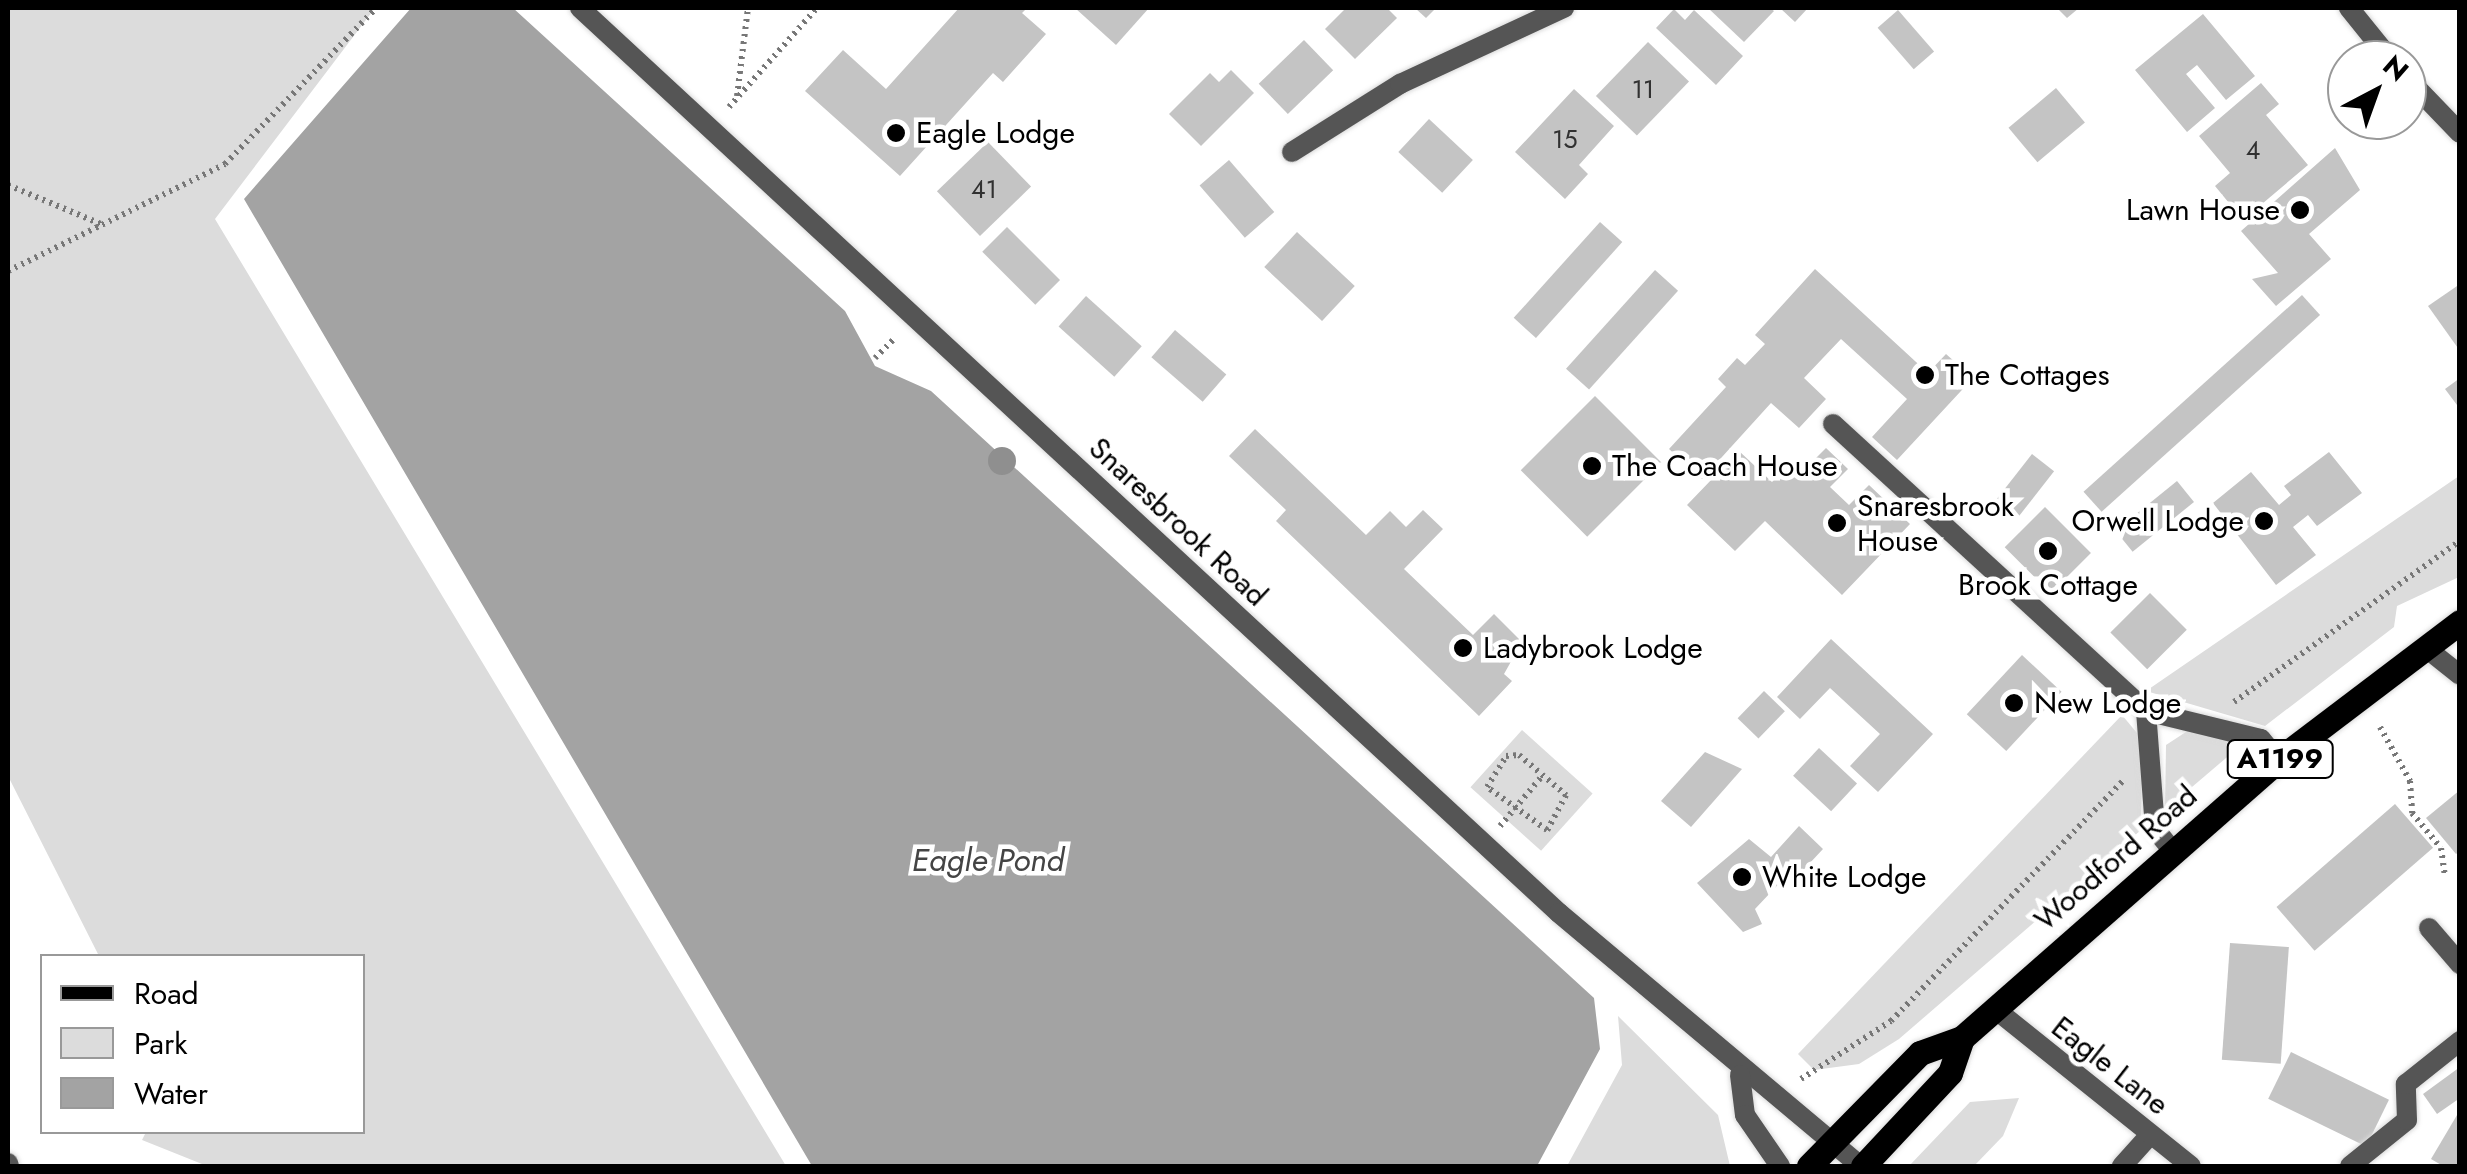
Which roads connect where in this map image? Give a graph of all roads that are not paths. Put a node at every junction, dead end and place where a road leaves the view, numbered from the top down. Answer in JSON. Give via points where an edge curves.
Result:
{"nodes":[{"id":1,"x":580,"y":8,"type":"edge"},
{"id":2,"x":1564,"y":8,"type":"edge"},
{"id":3,"x":2348,"y":8,"type":"edge"},
{"id":4,"x":2374,"y":40,"type":"edge"},
{"id":5,"x":2427,"y":99,"type":"edge"},
{"id":6,"x":2460,"y":133,"type":"edge"},
{"id":7,"x":1292,"y":152,"type":"dead end"},
{"id":8,"x":1834,"y":424,"type":"dead end"},
{"id":9,"x":2460,"y":622,"type":"edge"},
{"id":10,"x":2426,"y":648,"type":"junction"},
{"id":11,"x":2460,"y":674,"type":"edge"},
{"id":12,"x":2146,"y":711,"type":"junction"},
{"id":13,"x":2278,"y":760,"type":"junction"},
{"id":14,"x":2172,"y":850,"type":"junction"},
{"id":15,"x":2430,"y":928,"type":"dead end"},
{"id":16,"x":2460,"y":964,"type":"edge"},
{"id":17,"x":1994,"y":1010,"type":"junction"},
{"id":18,"x":1962,"y":1038,"type":"junction"},
{"id":19,"x":2460,"y":1041,"type":"edge"},
{"id":20,"x":1740,"y":1075,"type":"junction"},
{"id":21,"x":2149,"y":1136,"type":"junction"},
{"id":22,"x":1831,"y":1141,"type":"junction"},
{"id":23,"x":1780,"y":1166,"type":"edge"},
{"id":24,"x":1809,"y":1166,"type":"edge"},
{"id":25,"x":1862,"y":1166,"type":"edge"},
{"id":26,"x":2122,"y":1166,"type":"edge"},
{"id":27,"x":2191,"y":1166,"type":"edge"},
{"id":28,"x":2350,"y":1166,"type":"edge"}],
"edges":[{"from":1,"to":20,"type":"street","name":"Snaresbrook Road"},
{"from":2,"to":7,"type":"street","via":[[1400,84]]},
{"from":3,"to":4,"type":"street"},
{"from":5,"to":6,"type":"street"},
{"from":8,"to":12,"type":"street"},
{"from":9,"to":10,"type":"main road","name":"Woodford Road","number":"A1199"},
{"from":10,"to":11,"type":"street"},
{"from":10,"to":13,"type":"main road","name":"Woodford Road","number":"A1199"},
{"from":12,"to":13,"type":"street","via":[[2261,740]]},
{"from":12,"to":14,"type":"street","via":[[2154,750],[2155,829]]},
{"from":13,"to":14,"type":"main road","name":"Woodford Road","number":"A1199"},
{"from":14,"to":17,"type":"main road","name":"Woodford Road","number":"A1199"},
{"from":15,"to":16,"type":"street"},
{"from":17,"to":18,"type":"main road","name":"Woodford Road","number":"A1199"},
{"from":17,"to":21,"type":"street","name":"Eagle Lane"},
{"from":18,"to":22,"type":"main road","number":"A1199","via":[[1920,1053]]},
{"from":18,"to":25,"type":"main road","number":"A1199","via":[[1950,1073]]},
{"from":19,"to":28,"type":"street","via":[[2406,1084],[2407,1120]]},
{"from":20,"to":22,"type":"street","name":"Snaresbrook Road","via":[[1773,1089]]},
{"from":20,"to":23,"type":"street","via":[[1745,1115]]},
{"from":21,"to":26,"type":"street"},
{"from":21,"to":27,"type":"street","name":"Eagle Lane"},
{"from":22,"to":24,"type":"main road","number":"A1199"},
{"from":22,"to":25,"type":"street","name":"Snaresbrook Road"}]}
